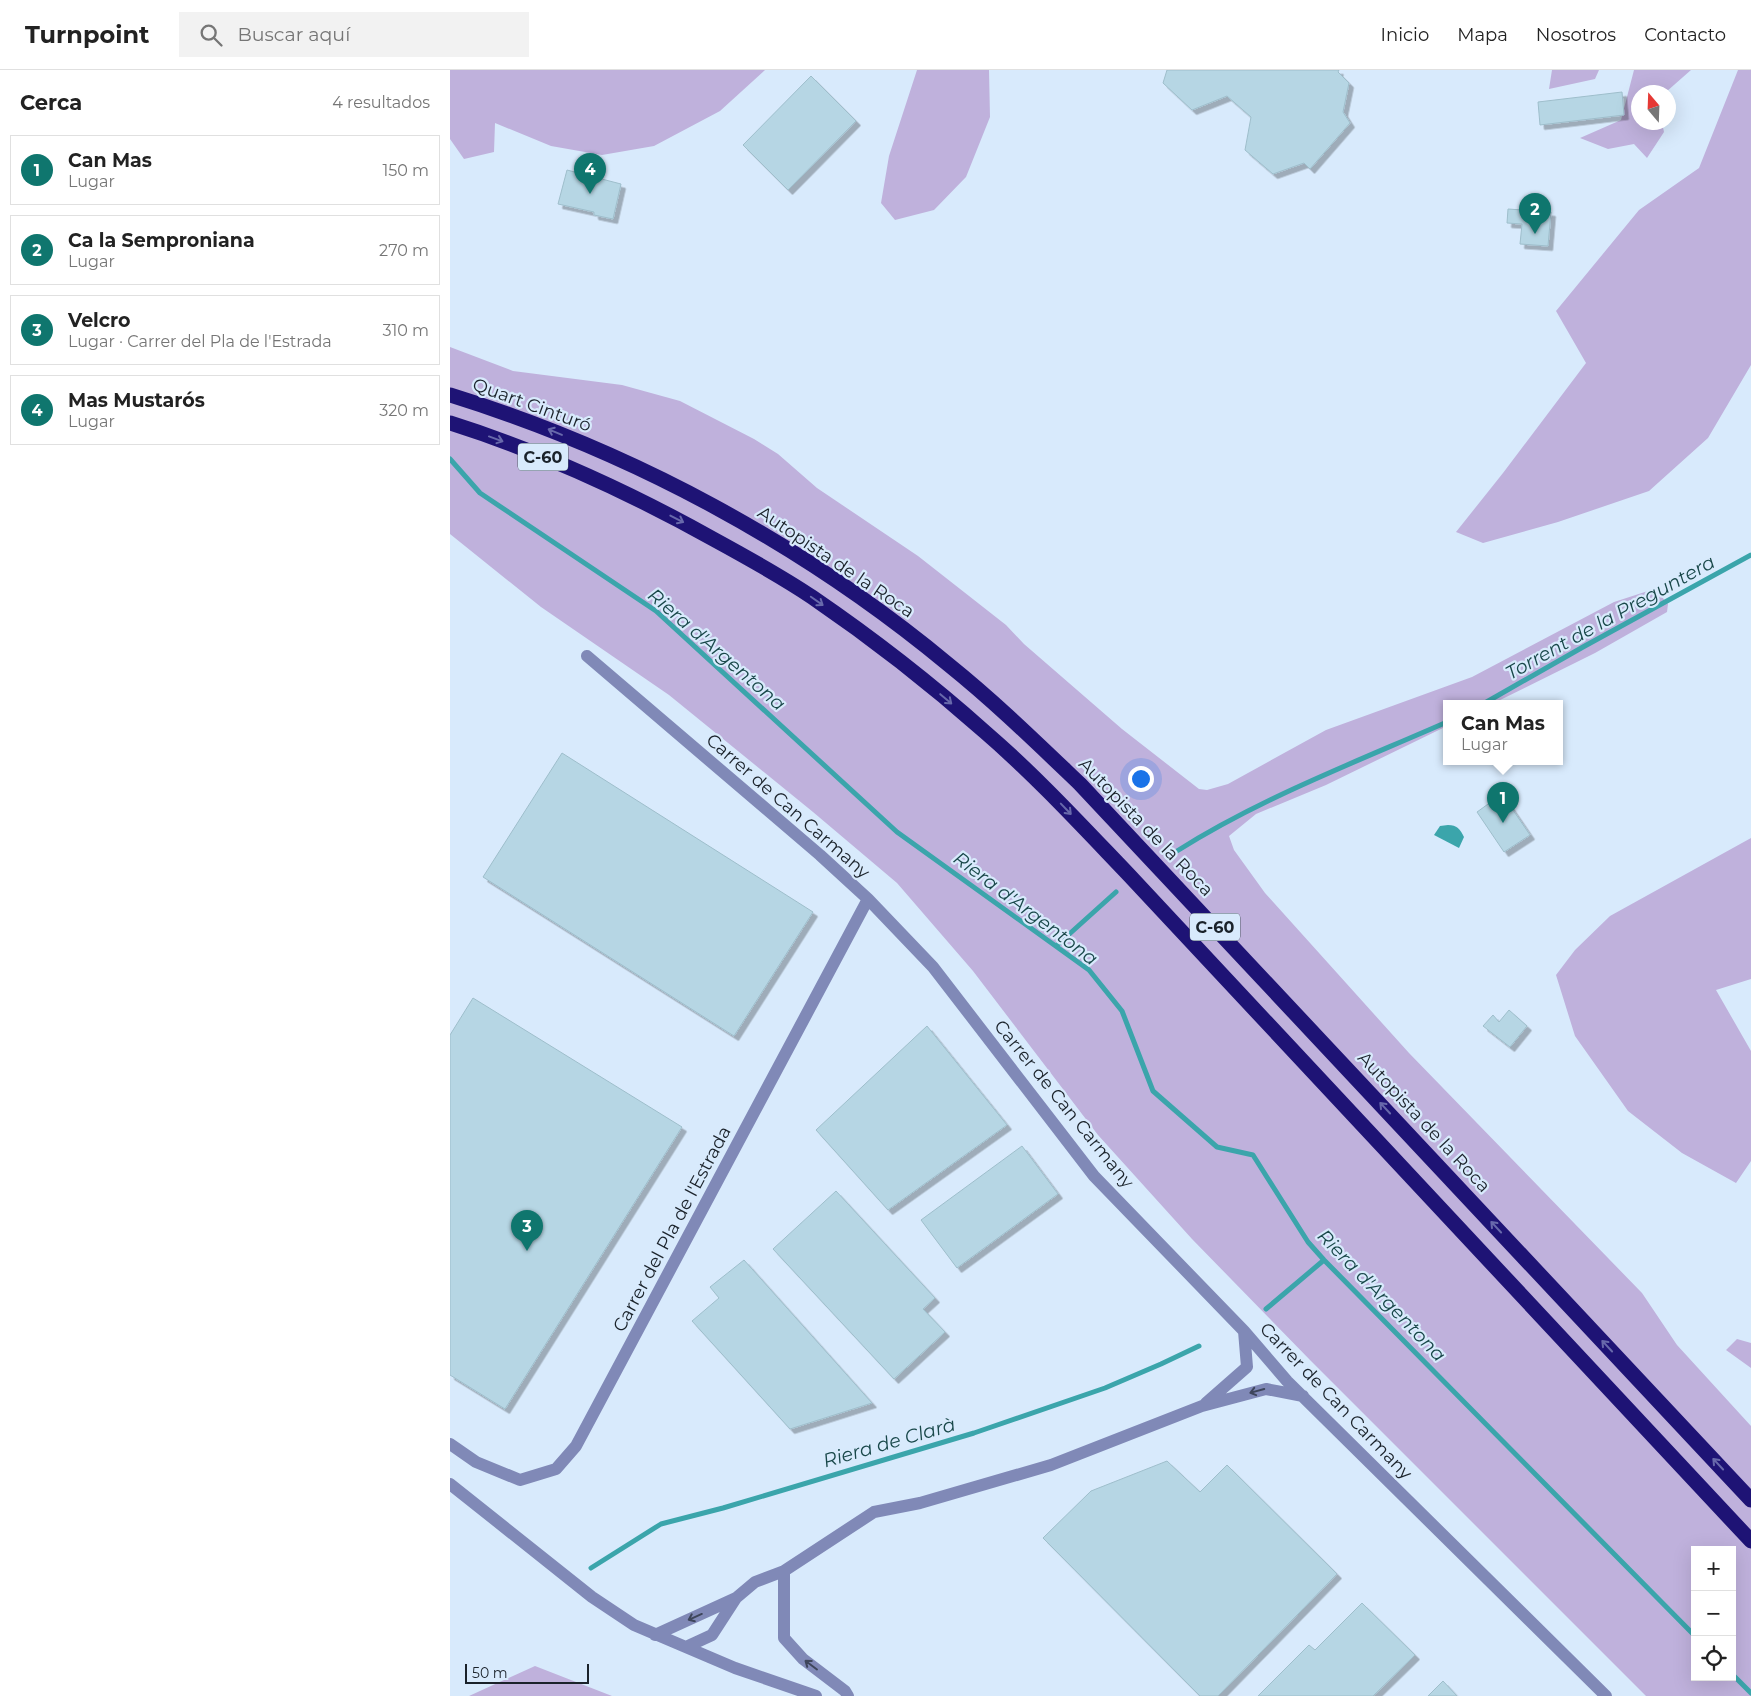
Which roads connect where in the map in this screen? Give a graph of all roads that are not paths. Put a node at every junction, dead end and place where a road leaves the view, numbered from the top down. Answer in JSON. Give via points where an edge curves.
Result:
{"nodes":[{"id":1,"x":450,"y":395,"type":"edge"},
{"id":2,"x":450,"y":423,"type":"edge"},
{"id":3,"x":600,"y":451,"type":"joint"},
{"id":4,"x":586,"y":656,"type":"dead end"},
{"id":5,"x":868,"y":899,"type":"junction"},
{"id":6,"x":1244,"y":1331,"type":"junction"},
{"id":7,"x":1304,"y":1397,"type":"junction"},
{"id":8,"x":1202,"y":1406,"type":"junction"},
{"id":9,"x":450,"y":1444,"type":"edge"},
{"id":10,"x":450,"y":1484,"type":"edge"},
{"id":11,"x":1751,"y":1500,"type":"edge"},
{"id":12,"x":1751,"y":1541,"type":"edge"},
{"id":13,"x":784,"y":1571,"type":"junction"},
{"id":14,"x":736,"y":1598,"type":"junction"},
{"id":15,"x":655,"y":1635,"type":"junction"},
{"id":16,"x":686,"y":1647,"type":"junction"},
{"id":17,"x":816,"y":1696,"type":"edge"},
{"id":18,"x":848,"y":1696,"type":"edge"},
{"id":19,"x":1606,"y":1696,"type":"edge"}],
"edges":[{"from":3,"to":1,"type":"highway","name":"Quart Cinturó","number":"C-60","one_way":true,"via":[[551,430]]},
{"from":2,"to":12,"type":"highway","number":"C-60","one_way":true,"via":[[634,496],[752,560],[818,601],[914,672],[986,732],[1043,785],[1129,875]]},
{"from":11,"to":3,"type":"highway","name":"Autopista de la Roca","number":"C-60","one_way":true,"via":[[1080,784],[998,706],[887,616],[812,565],[733,517]]},
{"from":4,"to":5,"type":"street","name":"Carrer de Can Carmany"},
{"from":5,"to":6,"type":"street","name":"Carrer de Can Carmany","via":[[933,967],[1094,1176]]},
{"from":5,"to":9,"type":"street","name":"Carrer del Pla de l'Estrada","via":[[576,1446],[556,1469],[520,1480],[476,1462]]},
{"from":6,"to":7,"type":"street","name":"Carrer de Can Carmany"},
{"from":6,"to":8,"type":"street","via":[[1247,1367]]},
{"from":7,"to":8,"type":"street","one_way":true,"via":[[1266,1389]]},
{"from":7,"to":19,"type":"street","name":"Carrer de Can Carmany"},
{"from":8,"to":13,"type":"street","via":[[1051,1465],[920,1503],[874,1512]]},
{"from":10,"to":15,"type":"street","via":[[592,1598]]},
{"from":13,"to":14,"type":"street","via":[[756,1582]]},
{"from":18,"to":13,"type":"street","one_way":true,"via":[[803,1659],[784,1638]]},
{"from":14,"to":15,"type":"street","one_way":true},
{"from":14,"to":16,"type":"street","via":[[712,1636]]},
{"from":15,"to":16,"type":"street"},
{"from":16,"to":17,"type":"street"}]}
